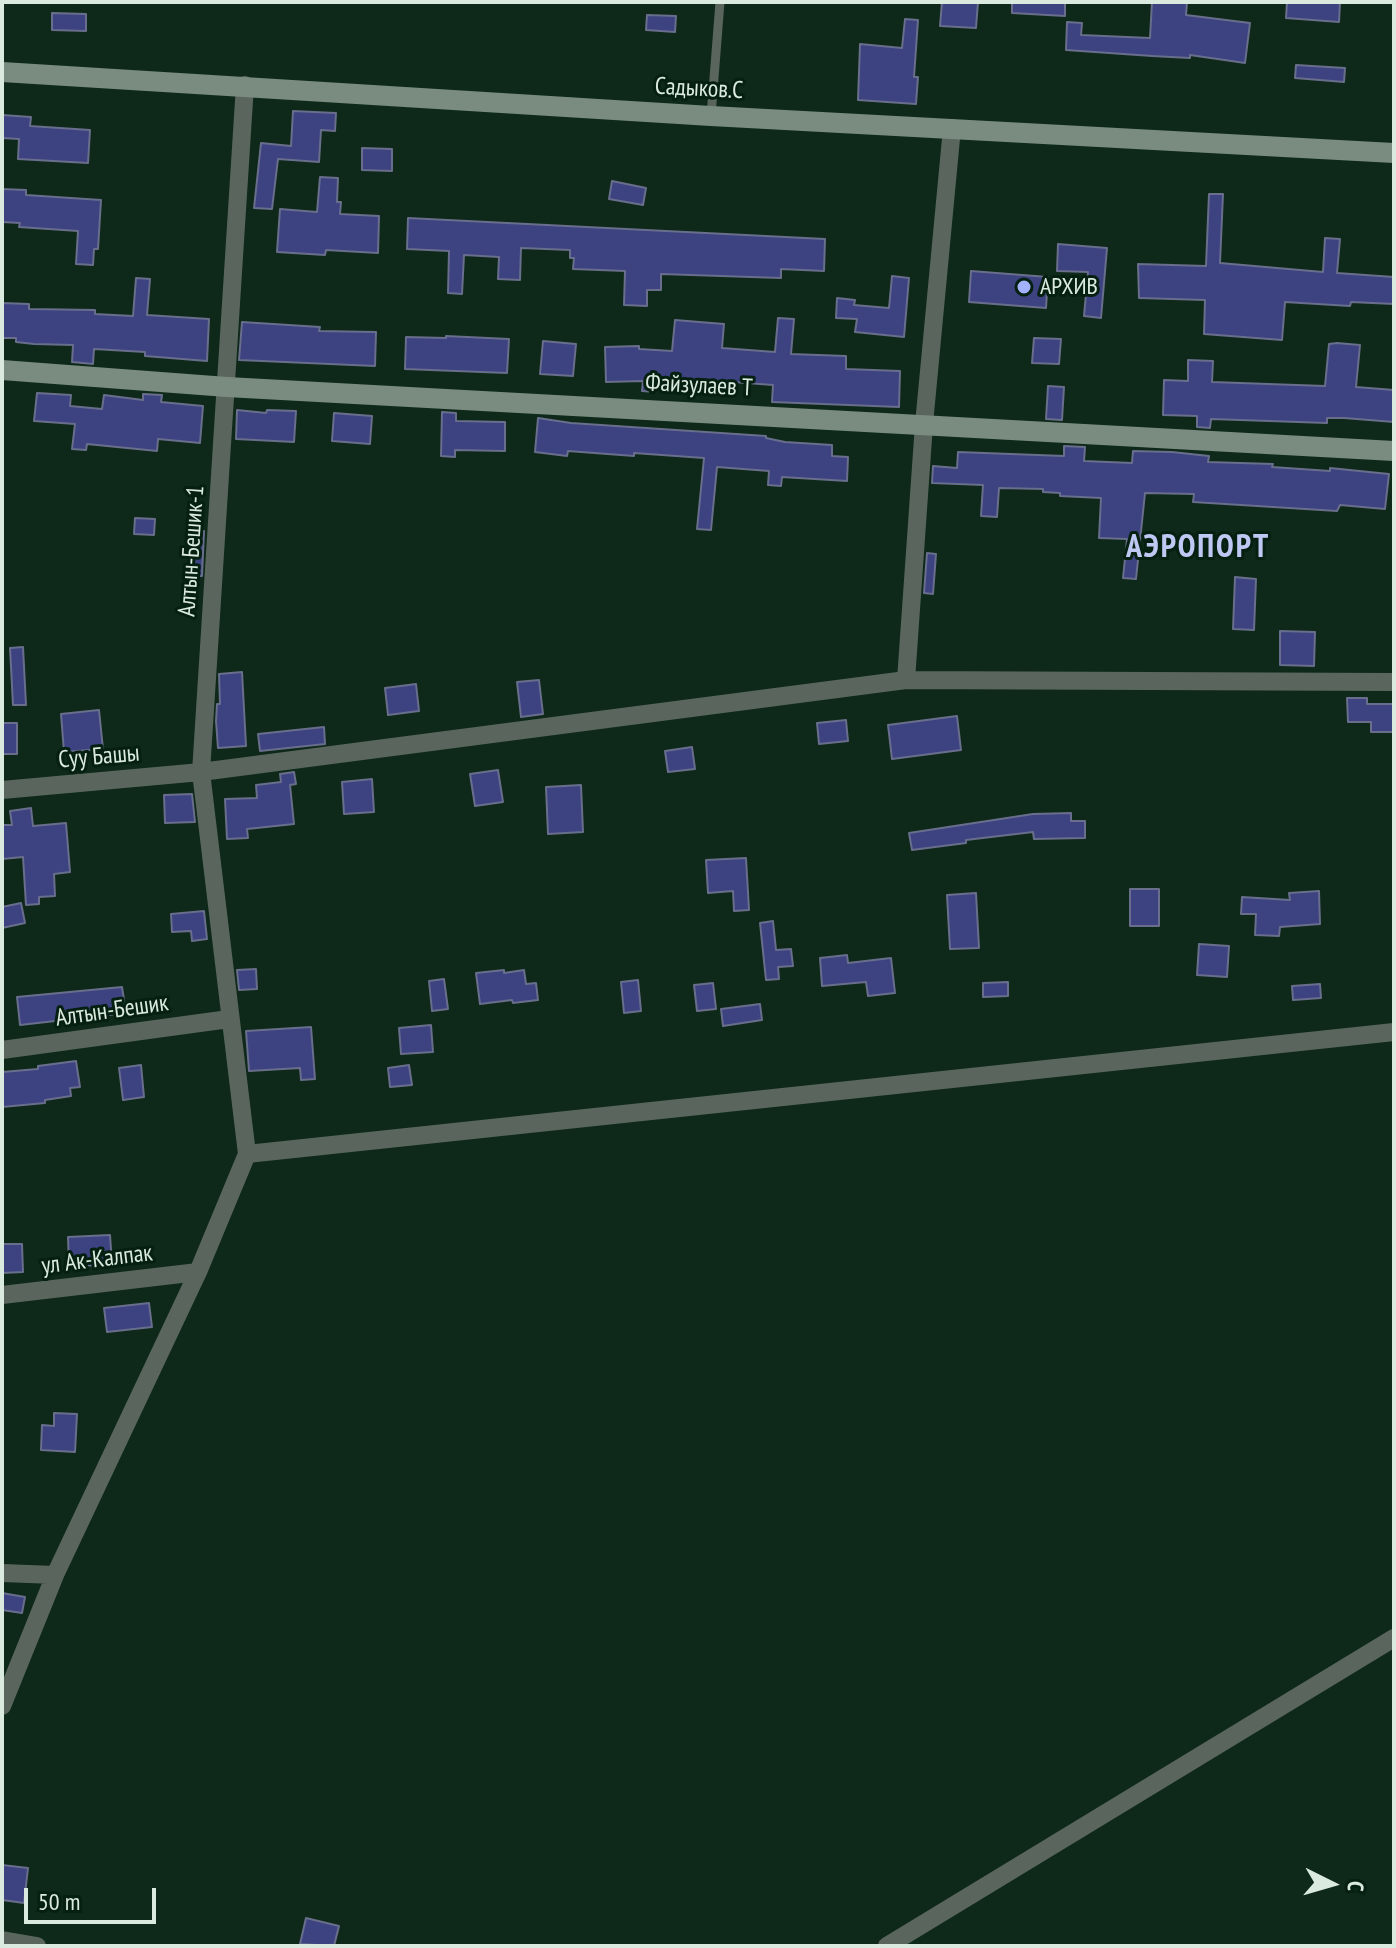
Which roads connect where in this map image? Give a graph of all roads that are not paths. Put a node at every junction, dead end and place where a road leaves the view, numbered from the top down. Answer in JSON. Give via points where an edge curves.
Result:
{"nodes":[{"id":1,"x":720,"y":2,"type":"edge"},
{"id":2,"x":2,"y":72,"type":"edge"},
{"id":3,"x":245,"y":85,"type":"junction"},
{"id":4,"x":711,"y":116,"type":"junction"},
{"id":5,"x":952,"y":128,"type":"junction"},
{"id":6,"x":1394,"y":153,"type":"edge"},
{"id":7,"x":2,"y":370,"type":"edge"},
{"id":8,"x":227,"y":387,"type":"junction"},
{"id":9,"x":924,"y":424,"type":"junction"},
{"id":10,"x":1394,"y":451,"type":"edge"},
{"id":11,"x":906,"y":680,"type":"junction"},
{"id":12,"x":1394,"y":682,"type":"edge"},
{"id":13,"x":201,"y":772,"type":"junction"},
{"id":14,"x":2,"y":790,"type":"edge"},
{"id":15,"x":229,"y":1019,"type":"junction"},
{"id":16,"x":1394,"y":1032,"type":"edge"},
{"id":17,"x":2,"y":1050,"type":"edge"},
{"id":18,"x":247,"y":1154,"type":"junction"},
{"id":19,"x":198,"y":1272,"type":"junction"},
{"id":20,"x":2,"y":1295,"type":"edge"},
{"id":21,"x":2,"y":1573,"type":"edge"},
{"id":22,"x":55,"y":1575,"type":"junction"},
{"id":23,"x":1394,"y":1638,"type":"edge"},
{"id":24,"x":2,"y":1706,"type":"edge"},
{"id":25,"x":2,"y":1940,"type":"edge"},
{"id":26,"x":37,"y":1946,"type":"edge"},
{"id":27,"x":887,"y":1946,"type":"edge"}],
"edges":[{"from":1,"to":4,"type":"lane"},
{"from":2,"to":3,"type":"main road","name":"Садыков.С"},
{"from":3,"to":4,"type":"main road","name":"Садыков.С"},
{"from":3,"to":8,"type":"street","name":"Алтын-Бешик-1"},
{"from":4,"to":5,"type":"main road","name":"Садыков.С"},
{"from":5,"to":6,"type":"main road","name":"Садыков.С"},
{"from":5,"to":9,"type":"street"},
{"from":7,"to":8,"type":"main road","name":"Файзулаев Т"},
{"from":8,"to":9,"type":"main road","name":"Файзулаев Т"},
{"from":8,"to":13,"type":"street","name":"Алтын-Бешик-1"},
{"from":9,"to":10,"type":"main road","name":"Файзулаев Т"},
{"from":9,"to":11,"type":"street"},
{"from":11,"to":12,"type":"street","name":"Суу Башы"},
{"from":11,"to":13,"type":"street","name":"Суу Башы"},
{"from":13,"to":14,"type":"street","name":"Суу Башы"},
{"from":13,"to":15,"type":"street","name":"Алтын-Бешик-1"},
{"from":15,"to":17,"type":"street","name":"Алтын-Бешик"},
{"from":15,"to":18,"type":"street","name":"Алтын-Бешик-1"},
{"from":16,"to":18,"type":"street"},
{"from":18,"to":19,"type":"street"},
{"from":19,"to":20,"type":"street","name":"ул Ак-Калпак"},
{"from":19,"to":22,"type":"street"},
{"from":21,"to":22,"type":"street"},
{"from":22,"to":24,"type":"street"},
{"from":23,"to":27,"type":"street"},
{"from":25,"to":26,"type":"street"}]}
